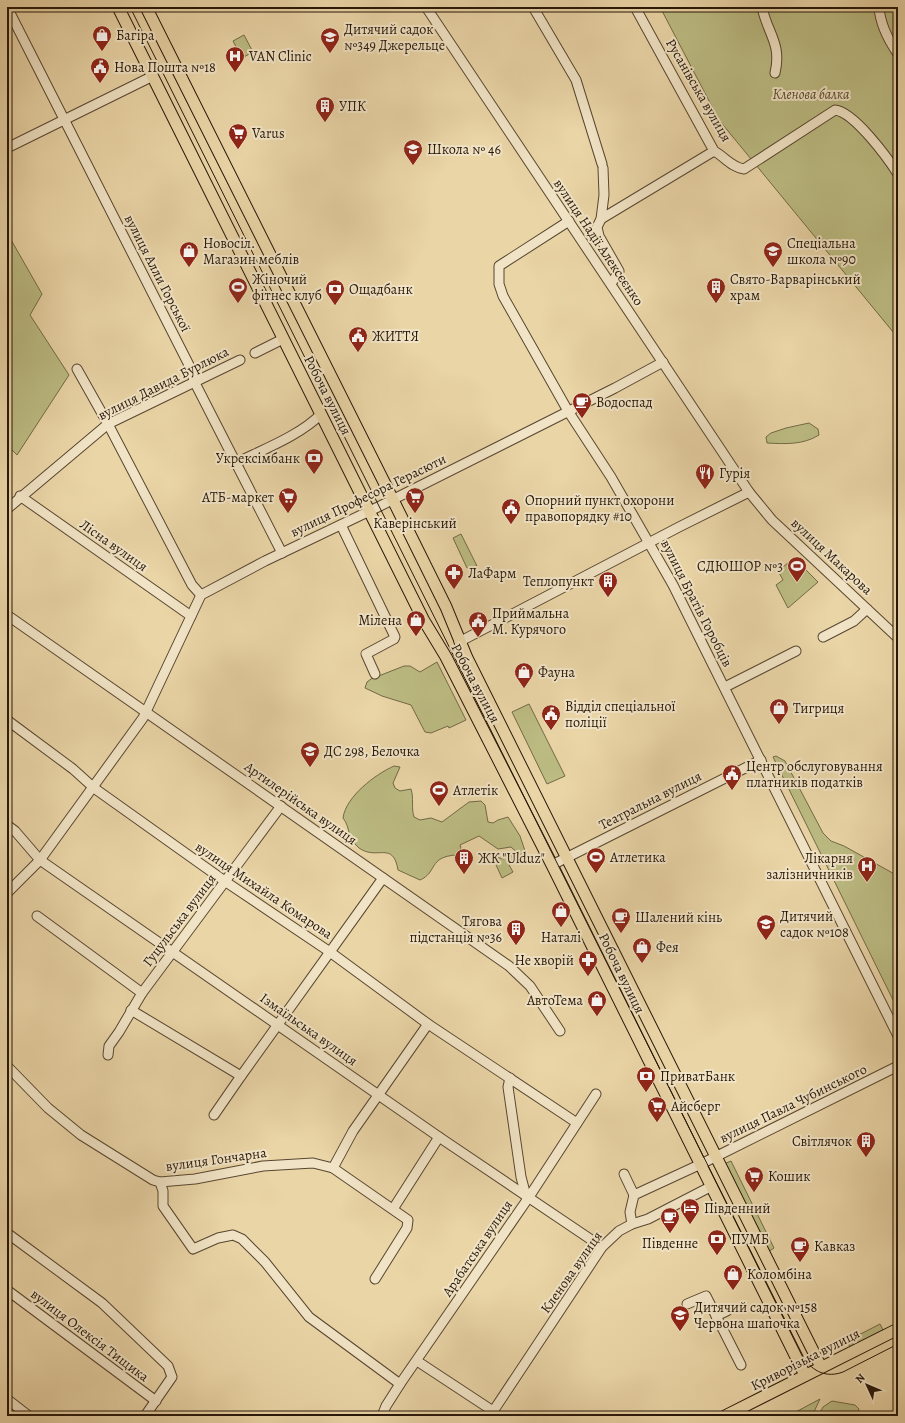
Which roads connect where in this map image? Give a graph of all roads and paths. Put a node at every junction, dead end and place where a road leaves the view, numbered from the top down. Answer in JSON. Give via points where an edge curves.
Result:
{"nodes":[{"id":1,"x":118,"y":7,"type":"edge"},
{"id":2,"x":146,"y":7,"type":"edge"},
{"id":3,"x":426,"y":7,"type":"edge"},
{"id":4,"x":533,"y":7,"type":"edge"},
{"id":5,"x":636,"y":7,"type":"edge"},
{"id":6,"x":762,"y":7,"type":"edge"},
{"id":7,"x":879,"y":7,"type":"edge"},
{"id":8,"x":7,"y":8,"type":"edge"},
{"id":9,"x":898,"y":54,"type":"edge"},
{"id":10,"x":775,"y":74,"type":"dead end"},
{"id":11,"x":152,"y":76,"type":"junction"},
{"id":12,"x":65,"y":120,"type":"junction"},
{"id":13,"x":7,"y":148,"type":"edge"},
{"id":14,"x":714,"y":151,"type":"junction"},
{"id":15,"x":898,"y":174,"type":"edge"},
{"id":16,"x":604,"y":218,"type":"junction"},
{"id":17,"x":569,"y":221,"type":"junction"},
{"id":18,"x":611,"y":284,"type":"junction"},
{"id":19,"x":283,"y":339,"type":"junction"},
{"id":20,"x":254,"y":353,"type":"dead end"},
{"id":21,"x":240,"y":360,"type":"dead end"},
{"id":22,"x":663,"y":362,"type":"junction"},
{"id":23,"x":77,"y":369,"type":"dead end"},
{"id":24,"x":195,"y":383,"type":"junction"},
{"id":25,"x":568,"y":411,"type":"junction"},
{"id":26,"x":321,"y":414,"type":"junction"},
{"id":27,"x":108,"y":424,"type":"junction"},
{"id":28,"x":236,"y":463,"type":"junction"},
{"id":29,"x":750,"y":492,"type":"junction"},
{"id":30,"x":20,"y":496,"type":"junction"},
{"id":31,"x":393,"y":500,"type":"junction"},
{"id":32,"x":7,"y":509,"type":"edge"},
{"id":33,"x":374,"y":509,"type":"junction"},
{"id":34,"x":341,"y":525,"type":"junction"},
{"id":35,"x":650,"y":543,"type":"junction"},
{"id":36,"x":282,"y":553,"type":"junction"},
{"id":37,"x":200,"y":595,"type":"junction"},
{"id":38,"x":867,"y":609,"type":"junction"},
{"id":39,"x":7,"y":615,"type":"edge"},
{"id":40,"x":191,"y":616,"type":"junction"},
{"id":41,"x":823,"y":637,"type":"dead end"},
{"id":42,"x":898,"y":638,"type":"edge"},
{"id":43,"x":459,"y":642,"type":"junction"},
{"id":44,"x":796,"y":651,"type":"dead end"},
{"id":45,"x":375,"y":674,"type":"dead end"},
{"id":46,"x":725,"y":687,"type":"junction"},
{"id":47,"x":147,"y":712,"type":"junction"},
{"id":48,"x":7,"y":720,"type":"edge"},
{"id":49,"x":761,"y":760,"type":"junction"},
{"id":50,"x":94,"y":788,"type":"junction"},
{"id":51,"x":281,"y":806,"type":"junction"},
{"id":52,"x":7,"y":825,"type":"edge"},
{"id":53,"x":566,"y":858,"type":"junction"},
{"id":54,"x":40,"y":860,"type":"junction"},
{"id":55,"x":552,"y":865,"type":"junction"},
{"id":56,"x":383,"y":878,"type":"junction"},
{"id":57,"x":226,"y":882,"type":"junction"},
{"id":58,"x":7,"y":894,"type":"edge"},
{"id":59,"x":37,"y":916,"type":"dead end"},
{"id":60,"x":173,"y":952,"type":"junction"},
{"id":61,"x":330,"y":952,"type":"junction"},
{"id":62,"x":142,"y":993,"type":"junction"},
{"id":63,"x":132,"y":1010,"type":"junction"},
{"id":64,"x":278,"y":1024,"type":"junction"},
{"id":65,"x":428,"y":1024,"type":"junction"},
{"id":66,"x":560,"y":1031,"type":"dead end"},
{"id":67,"x":898,"y":1036,"type":"edge"},
{"id":68,"x":108,"y":1055,"type":"dead end"},
{"id":69,"x":7,"y":1066,"type":"edge"},
{"id":70,"x":898,"y":1066,"type":"edge"},
{"id":71,"x":240,"y":1076,"type":"junction"},
{"id":72,"x":510,"y":1078,"type":"junction"},
{"id":73,"x":596,"y":1094,"type":"dead end"},
{"id":74,"x":378,"y":1095,"type":"junction"},
{"id":75,"x":214,"y":1115,"type":"dead end"},
{"id":76,"x":577,"y":1123,"type":"junction"},
{"id":77,"x":439,"y":1137,"type":"junction"},
{"id":78,"x":716,"y":1157,"type":"junction"},
{"id":79,"x":701,"y":1164,"type":"junction"},
{"id":80,"x":333,"y":1168,"type":"junction"},
{"id":81,"x":624,"y":1174,"type":"dead end"},
{"id":82,"x":160,"y":1182,"type":"junction"},
{"id":83,"x":712,"y":1186,"type":"junction"},
{"id":84,"x":634,"y":1195,"type":"junction"},
{"id":85,"x":527,"y":1197,"type":"junction"},
{"id":86,"x":393,"y":1209,"type":"junction"},
{"id":87,"x":632,"y":1224,"type":"junction"},
{"id":88,"x":7,"y":1233,"type":"edge"},
{"id":89,"x":602,"y":1247,"type":"junction"},
{"id":90,"x":375,"y":1279,"type":"dead end"},
{"id":91,"x":7,"y":1290,"type":"edge"},
{"id":92,"x":687,"y":1304,"type":"dead end"},
{"id":93,"x":726,"y":1311,"type":"dead end"},
{"id":94,"x":716,"y":1316,"type":"junction"},
{"id":95,"x":898,"y":1329,"type":"edge"},
{"id":96,"x":417,"y":1361,"type":"junction"},
{"id":97,"x":741,"y":1365,"type":"dead end"},
{"id":98,"x":821,"y":1367,"type":"junction"},
{"id":99,"x":805,"y":1375,"type":"junction"},
{"id":100,"x":400,"y":1384,"type":"junction"},
{"id":101,"x":7,"y":1399,"type":"edge"},
{"id":102,"x":156,"y":1401,"type":"junction"},
{"id":103,"x":491,"y":1414,"type":"edge"},
{"id":104,"x":29,"y":1416,"type":"edge"},
{"id":105,"x":145,"y":1416,"type":"edge"},
{"id":106,"x":382,"y":1416,"type":"edge"},
{"id":107,"x":725,"y":1416,"type":"edge"}],
"edges":[{"from":1,"to":11,"type":"main road","name":"Робоча вулиця"},
{"from":2,"to":31,"type":"main road","name":"Робоча вулиця"},
{"from":3,"to":17,"type":"street","name":"вулиця Надії Алексєєнко"},
{"from":4,"to":16,"type":"street","via":[[576,80],[603,166]]},
{"from":5,"to":14,"type":"street","name":"Русанівська вулиця"},
{"from":6,"to":10,"type":"street","via":[[777,55]]},
{"from":7,"to":9,"type":"street","via":[[892,45]]},
{"from":8,"to":12,"type":"street","name":"вулиця Алли Горської"},
{"from":11,"to":12,"type":"street"},
{"from":11,"to":19,"type":"main road","name":"Робоча вулиця"},
{"from":12,"to":13,"type":"street"},
{"from":12,"to":24,"type":"street","name":"вулиця Алли Горської","via":[[189,365]]},
{"from":14,"to":15,"type":"street","name":"Русанівська вулиця","via":[[735,167],[744,169],[835,110],[843,111],[854,119]]},
{"from":14,"to":16,"type":"street"},
{"from":16,"to":18,"type":"street","via":[[597,227],[599,236],[619,271]]},
{"from":17,"to":18,"type":"street","name":"вулиця Надії Алексєєнко"},
{"from":17,"to":25,"type":"street","name":"вулиця Братів Горобців","via":[[503,262],[499,266],[498,274],[498,284],[503,296]]},
{"from":18,"to":22,"type":"street","name":"вулиця Надії Алексєєнко"},
{"from":19,"to":20,"type":"street"},
{"from":19,"to":26,"type":"main road","name":"Робоча вулиця"},
{"from":21,"to":24,"type":"street","name":"вулиця Давида Бурлюка"},
{"from":22,"to":25,"type":"street","name":"вулиця Професора Герасюти"},
{"from":22,"to":29,"type":"street","name":"вулиця Надії Алексєєнко"},
{"from":23,"to":27,"type":"street"},
{"from":24,"to":27,"type":"street","name":"вулиця Давида Бурлюка"},
{"from":24,"to":28,"type":"street","name":"вулиця Алли Горської"},
{"from":25,"to":31,"type":"street","name":"вулиця Професора Герасюти"},
{"from":25,"to":35,"type":"street","name":"вулиця Братів Горобців"},
{"from":26,"to":28,"type":"street","via":[[299,430]]},
{"from":26,"to":33,"type":"main road","name":"Робоча вулиця"},
{"from":27,"to":30,"type":"street","name":"вулиця Давида Бурлюка"},
{"from":27,"to":37,"type":"street"},
{"from":28,"to":36,"type":"street","name":"вулиця Алли Горської"},
{"from":29,"to":35,"type":"street"},
{"from":29,"to":38,"type":"street","name":"вулиця Макарова","via":[[772,520]]},
{"from":30,"to":32,"type":"street","name":"вулиця Давида Бурлюка"},
{"from":30,"to":40,"type":"street","name":"Лісна вулиця"},
{"from":31,"to":33,"type":"street","name":"вулиця Професора Герасюти"},
{"from":31,"to":43,"type":"main road","name":"Робоча вулиця","via":[[446,607]]},
{"from":33,"to":34,"type":"street","name":"вулиця Професора Герасюти"},
{"from":33,"to":55,"type":"main road","name":"Робоча вулиця","via":[[423,619],[448,662]]},
{"from":34,"to":36,"type":"street","name":"вулиця Професора Герасюти"},
{"from":34,"to":45,"type":"street","via":[[395,637],[366,654]]},
{"from":35,"to":43,"type":"street"},
{"from":35,"to":46,"type":"street","name":"вулиця Братів Горобців"},
{"from":36,"to":37,"type":"street","name":"вулиця Професора Герасюти"},
{"from":37,"to":40,"type":"street"},
{"from":38,"to":41,"type":"street","via":[[854,621]]},
{"from":38,"to":42,"type":"street","name":"вулиця Макарова"},
{"from":39,"to":47,"type":"street","name":"Артилерійська вулиця"},
{"from":40,"to":47,"type":"street"},
{"from":43,"to":53,"type":"main road","name":"Робоча вулиця"},
{"from":44,"to":46,"type":"street"},
{"from":46,"to":49,"type":"street","name":"вулиця Братів Горобців"},
{"from":47,"to":50,"type":"street"},
{"from":47,"to":51,"type":"street","name":"Артилерійська вулиця"},
{"from":48,"to":50,"type":"street","name":"вулиця Михайла Комарова","via":[[73,769]]},
{"from":49,"to":53,"type":"street","name":"Театральна вулиця"},
{"from":49,"to":67,"type":"street","name":"вулиця Братів Горобців"},
{"from":50,"to":54,"type":"street"},
{"from":50,"to":57,"type":"street","name":"вулиця Михайла Комарова"},
{"from":51,"to":56,"type":"street","name":"Артилерійська вулиця"},
{"from":51,"to":57,"type":"street","name":"Гуцульська вулиця"},
{"from":52,"to":54,"type":"street","name":"Ізмаїльська вулиця"},
{"from":53,"to":55,"type":"street","name":"Театральна вулиця"},
{"from":53,"to":78,"type":"main road","name":"Робоча вулиця"},
{"from":54,"to":58,"type":"street"},
{"from":54,"to":60,"type":"street","name":"Ізмаїльська вулиця"},
{"from":55,"to":79,"type":"main road","name":"Робоча вулиця"},
{"from":56,"to":61,"type":"street"},
{"from":56,"to":66,"type":"street","name":"Артилерійська вулиця","via":[[509,966],[530,986]]},
{"from":57,"to":60,"type":"street","name":"Гуцульська вулиця"},
{"from":57,"to":61,"type":"street","name":"вулиця Михайла Комарова"},
{"from":59,"to":62,"type":"street"},
{"from":60,"to":62,"type":"street","name":"Гуцульська вулиця"},
{"from":60,"to":64,"type":"street","name":"Ізмаїльська вулиця"},
{"from":61,"to":64,"type":"street"},
{"from":61,"to":65,"type":"street","name":"вулиця Михайла Комарова"},
{"from":62,"to":63,"type":"street","name":"Гуцульська вулиця"},
{"from":63,"to":68,"type":"street","name":"Гуцульська вулиця","via":[[109,1046]]},
{"from":63,"to":71,"type":"street"},
{"from":64,"to":71,"type":"street"},
{"from":64,"to":74,"type":"street","name":"Ізмаїльська вулиця"},
{"from":65,"to":72,"type":"street","name":"вулиця Михайла Комарова"},
{"from":65,"to":74,"type":"street"},
{"from":69,"to":82,"type":"street","via":[[48,1108],[81,1135]]},
{"from":70,"to":78,"type":"street","name":"вулиця Павла Чубинського"},
{"from":71,"to":75,"type":"street"},
{"from":72,"to":76,"type":"street","name":"вулиця Михайла Комарова"},
{"from":72,"to":85,"type":"street","via":[[508,1087],[521,1177]]},
{"from":73,"to":76,"type":"street","name":"Арабатська вулиця"},
{"from":74,"to":77,"type":"street","name":"Ізмаїльська вулиця"},
{"from":74,"to":80,"type":"street","via":[[353,1131]]},
{"from":76,"to":85,"type":"street","name":"Арабатська вулиця"},
{"from":77,"to":85,"type":"street","name":"Ізмаїльська вулиця"},
{"from":77,"to":86,"type":"street"},
{"from":78,"to":79,"type":"street","name":"вулиця Павла Чубинського"},
{"from":78,"to":98,"type":"main road","name":"Робоча вулиця"},
{"from":79,"to":83,"type":"main road","name":"Робоча вулиця"},
{"from":79,"to":84,"type":"street","name":"вулиця Павла Чубинського"},
{"from":80,"to":82,"type":"street","name":"вулиця Гончарна","via":[[313,1163],[287,1164],[263,1166],[214,1177]]},
{"from":80,"to":86,"type":"street","name":"вулиця Гончарна"},
{"from":81,"to":84,"type":"street"},
{"from":82,"to":100,"type":"street","name":"вулиця Гончарна","via":[[163,1206],[193,1249],[218,1238],[233,1235],[242,1239],[265,1262],[309,1317]]},
{"from":83,"to":87,"type":"street","name":"Кленова вулиця","via":[[648,1220]]},
{"from":83,"to":99,"type":"main road","name":"Робоча вулиця"},
{"from":84,"to":87,"type":"street","via":[[630,1212]]},
{"from":85,"to":89,"type":"street","name":"Ізмаїльська вулиця"},
{"from":85,"to":96,"type":"street","name":"Арабатська вулиця"},
{"from":86,"to":90,"type":"street","name":"вулиця Гончарна","via":[[408,1220],[407,1228]]},
{"from":87,"to":89,"type":"street","name":"Кленова вулиця","via":[[619,1231]]},
{"from":88,"to":102,"type":"street","via":[[102,1303],[168,1366],[172,1377]]},
{"from":89,"to":103,"type":"street","name":"Кленова вулиця"},
{"from":91,"to":102,"type":"street","name":"вулиця Олексія Тищика"},
{"from":92,"to":94,"type":"street","via":[[706,1296]]},
{"from":93,"to":94,"type":"street"},
{"from":94,"to":97,"type":"street"},
{"from":95,"to":98,"type":"main road","name":"Криворізька вулиця"},
{"from":96,"to":100,"type":"street","name":"Арабатська вулиця"},
{"from":96,"to":103,"type":"street"},
{"from":98,"to":99,"type":"main road","name":"Криворізька вулиця"},
{"from":99,"to":107,"type":"main road","name":"Криворізька вулиця"},
{"from":100,"to":106,"type":"street","name":"Арабатська вулиця"},
{"from":101,"to":104,"type":"street"},
{"from":102,"to":105,"type":"street"}]}
